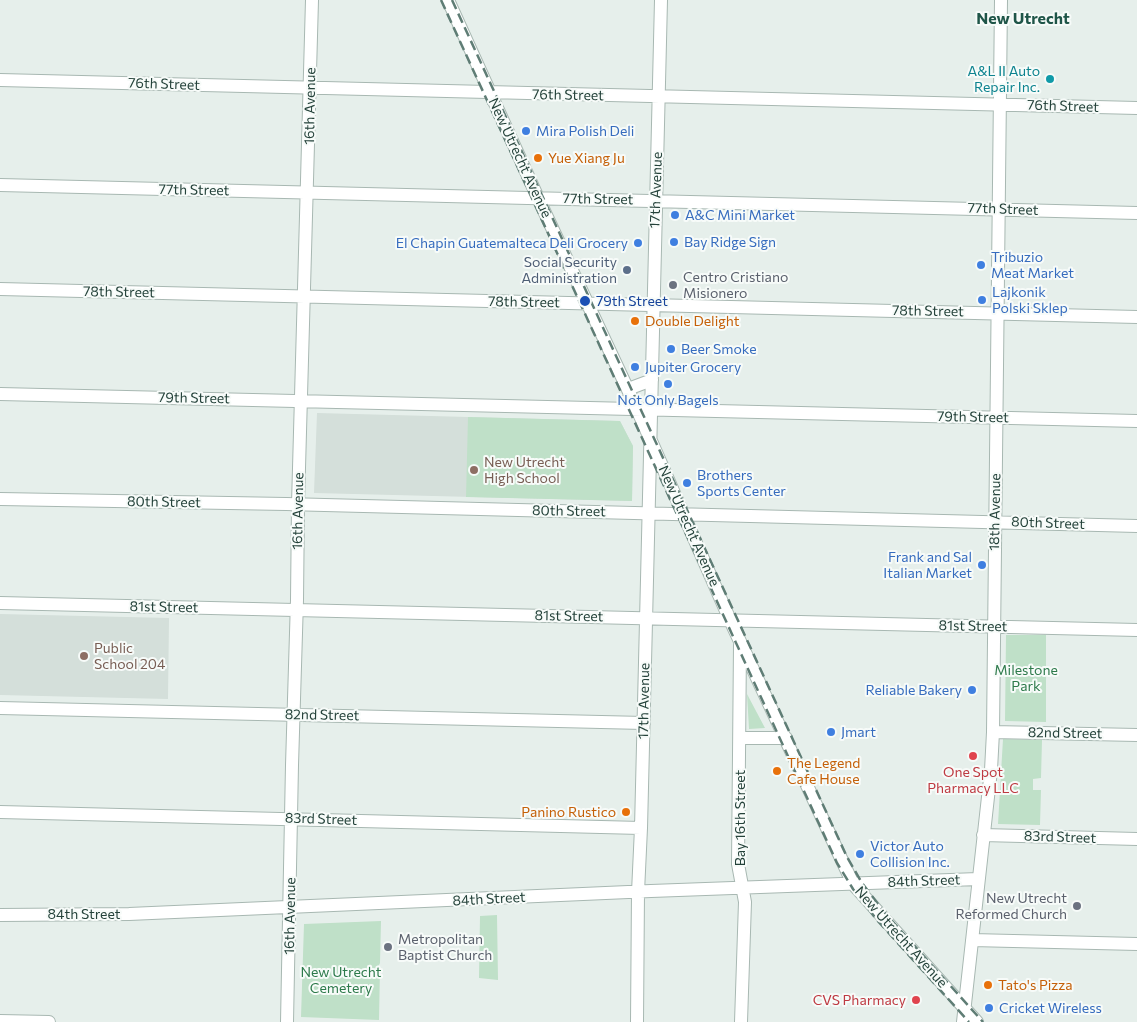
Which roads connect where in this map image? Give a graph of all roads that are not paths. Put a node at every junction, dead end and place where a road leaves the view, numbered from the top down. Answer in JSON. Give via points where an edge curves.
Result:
{"nodes":[{"id":1,"x":312,"y":0,"type":"edge"},
{"id":2,"x":448,"y":0,"type":"edge"},
{"id":3,"x":661,"y":0,"type":"edge"},
{"id":4,"x":1001,"y":0,"type":"edge"},
{"id":5,"x":0,"y":80,"type":"edge"},
{"id":6,"x":310,"y":88,"type":"junction"},
{"id":7,"x":489,"y":93,"type":"junction"},
{"id":8,"x":659,"y":97,"type":"junction"},
{"id":9,"x":999,"y":104,"type":"junction"},
{"id":10,"x":1137,"y":108,"type":"edge"},
{"id":11,"x":0,"y":185,"type":"edge"},
{"id":12,"x":308,"y":192,"type":"junction"},
{"id":13,"x":538,"y":198,"type":"junction"},
{"id":14,"x":656,"y":200,"type":"junction"},
{"id":15,"x":998,"y":209,"type":"junction"},
{"id":16,"x":1137,"y":213,"type":"edge"},
{"id":17,"x":0,"y":290,"type":"edge"},
{"id":18,"x":305,"y":297,"type":"junction"},
{"id":19,"x":588,"y":304,"type":"junction"},
{"id":20,"x":653,"y":304,"type":"junction"},
{"id":21,"x":997,"y":313,"type":"junction"},
{"id":22,"x":1137,"y":317,"type":"edge"},
{"id":23,"x":652,"y":380,"type":"junction"},
{"id":24,"x":628,"y":389,"type":"junction"},
{"id":25,"x":0,"y":394,"type":"edge"},
{"id":26,"x":301,"y":400,"type":"junction"},
{"id":27,"x":637,"y":409,"type":"junction"},
{"id":28,"x":652,"y":409,"type":"junction"},
{"id":29,"x":996,"y":418,"type":"junction"},
{"id":30,"x":1137,"y":421,"type":"edge"},
{"id":31,"x":651,"y":440,"type":"junction"},
{"id":32,"x":0,"y":499,"type":"edge"},
{"id":33,"x":298,"y":504,"type":"junction"},
{"id":34,"x":648,"y":513,"type":"junction"},
{"id":35,"x":684,"y":514,"type":"junction"},
{"id":36,"x":995,"y":522,"type":"junction"},
{"id":37,"x":1137,"y":526,"type":"edge"},
{"id":38,"x":0,"y":603,"type":"edge"},
{"id":39,"x":297,"y":610,"type":"junction"},
{"id":40,"x":646,"y":618,"type":"junction"},
{"id":41,"x":730,"y":620,"type":"junction"},
{"id":42,"x":994,"y":626,"type":"junction"},
{"id":43,"x":1137,"y":630,"type":"edge"},
{"id":44,"x":740,"y":643,"type":"junction"},
{"id":45,"x":0,"y":708,"type":"edge"},
{"id":46,"x":293,"y":714,"type":"junction"},
{"id":47,"x":644,"y":723,"type":"junction"},
{"id":48,"x":993,"y":732,"type":"junction"},
{"id":49,"x":1137,"y":735,"type":"edge"},
{"id":50,"x":740,"y":738,"type":"junction"},
{"id":51,"x":786,"y":738,"type":"junction"},
{"id":52,"x":0,"y":812,"type":"edge"},
{"id":53,"x":291,"y":818,"type":"junction"},
{"id":54,"x":641,"y":828,"type":"junction"},
{"id":55,"x":983,"y":834,"type":"junction"},
{"id":56,"x":1137,"y":839,"type":"edge"},
{"id":57,"x":978,"y":879,"type":"junction"},
{"id":58,"x":853,"y":884,"type":"junction"},
{"id":59,"x":743,"y":888,"type":"junction"},
{"id":60,"x":638,"y":892,"type":"junction"},
{"id":61,"x":290,"y":907,"type":"junction"},
{"id":62,"x":0,"y":915,"type":"edge"},
{"id":63,"x":972,"y":940,"type":"junction"},
{"id":64,"x":1137,"y":944,"type":"edge"},
{"id":65,"x":964,"y":1007,"type":"junction"},
{"id":66,"x":0,"y":1021,"type":"edge"},
{"id":67,"x":49,"y":1022,"type":"edge"},
{"id":68,"x":287,"y":1022,"type":"edge"},
{"id":69,"x":637,"y":1022,"type":"edge"},
{"id":70,"x":741,"y":1022,"type":"edge"},
{"id":71,"x":963,"y":1022,"type":"edge"},
{"id":72,"x":977,"y":1022,"type":"edge"}],
"edges":[{"from":1,"to":6,"type":"street","name":"16th Avenue"},
{"from":2,"to":7,"type":"street","name":"New Utrecht Avenue"},
{"from":3,"to":8,"type":"street","name":"17th Avenue"},
{"from":4,"to":9,"type":"street","name":"18th Avenue"},
{"from":5,"to":6,"type":"street","name":"76th Street"},
{"from":6,"to":7,"type":"street","name":"76th Street"},
{"from":6,"to":12,"type":"street","name":"16th Avenue"},
{"from":7,"to":8,"type":"street","name":"76th Street"},
{"from":7,"to":13,"type":"street","name":"New Utrecht Avenue"},
{"from":8,"to":9,"type":"street","name":"76th Street"},
{"from":8,"to":14,"type":"street","name":"17th Avenue"},
{"from":9,"to":10,"type":"street","name":"76th Street"},
{"from":9,"to":15,"type":"street","name":"18th Avenue"},
{"from":11,"to":12,"type":"street","name":"77th Street"},
{"from":12,"to":13,"type":"street","name":"77th Street"},
{"from":12,"to":18,"type":"street","name":"16th Avenue"},
{"from":13,"to":14,"type":"street","name":"77th Street"},
{"from":13,"to":19,"type":"street","name":"New Utrecht Avenue"},
{"from":14,"to":15,"type":"street","name":"77th Street"},
{"from":14,"to":20,"type":"street","name":"17th Avenue"},
{"from":15,"to":16,"type":"street","name":"77th Street"},
{"from":15,"to":21,"type":"street","name":"18th Avenue"},
{"from":17,"to":18,"type":"street","name":"78th Street"},
{"from":18,"to":19,"type":"street","name":"78th Street"},
{"from":18,"to":26,"type":"street","name":"16th Avenue"},
{"from":19,"to":20,"type":"street","name":"78th Street"},
{"from":19,"to":24,"type":"street","name":"New Utrecht Avenue"},
{"from":20,"to":21,"type":"street","name":"78th Street"},
{"from":20,"to":23,"type":"street","name":"17th Avenue"},
{"from":21,"to":22,"type":"street","name":"78th Street"},
{"from":21,"to":29,"type":"street","name":"18th Avenue"},
{"from":23,"to":24,"type":"street"},
{"from":23,"to":28,"type":"street","name":"17th Avenue"},
{"from":24,"to":27,"type":"street","name":"New Utrecht Avenue"},
{"from":25,"to":26,"type":"street","name":"79th Street"},
{"from":26,"to":27,"type":"street","name":"79th Street"},
{"from":26,"to":33,"type":"street","name":"16th Avenue"},
{"from":27,"to":28,"type":"street","name":"79th Street"},
{"from":27,"to":31,"type":"street","name":"New Utrecht Avenue"},
{"from":28,"to":29,"type":"street","name":"79th Street"},
{"from":28,"to":31,"type":"street","name":"17th Avenue"},
{"from":29,"to":30,"type":"street","name":"79th Street"},
{"from":29,"to":36,"type":"street","name":"18th Avenue"},
{"from":31,"to":34,"type":"street","name":"17th Avenue"},
{"from":31,"to":35,"type":"street","name":"New Utrecht Avenue"},
{"from":32,"to":33,"type":"street","name":"80th Street"},
{"from":33,"to":34,"type":"street","name":"80th Street"},
{"from":33,"to":39,"type":"street","name":"16th Avenue"},
{"from":34,"to":35,"type":"street","name":"80th Street"},
{"from":34,"to":40,"type":"street","name":"17th Avenue"},
{"from":35,"to":36,"type":"street","name":"80th Street"},
{"from":35,"to":41,"type":"street","name":"New Utrecht Avenue"},
{"from":36,"to":37,"type":"street","name":"80th Street"},
{"from":36,"to":42,"type":"street","name":"18th Avenue"},
{"from":38,"to":39,"type":"street","name":"81st Street"},
{"from":39,"to":40,"type":"street","name":"81st Street"},
{"from":39,"to":46,"type":"street","name":"16th Avenue"},
{"from":40,"to":41,"type":"street","name":"81st Street"},
{"from":40,"to":47,"type":"street","name":"17th Avenue"},
{"from":41,"to":42,"type":"street","name":"81st Street"},
{"from":41,"to":44,"type":"street","name":"New Utrecht Avenue"},
{"from":42,"to":43,"type":"street","name":"81st Street"},
{"from":42,"to":48,"type":"street","name":"18th Avenue"},
{"from":44,"to":50,"type":"street","name":"Bay 16th Street"},
{"from":44,"to":51,"type":"street","name":"New Utrecht Avenue"},
{"from":45,"to":46,"type":"street","name":"82nd Street"},
{"from":46,"to":47,"type":"street","name":"82nd Street"},
{"from":46,"to":53,"type":"street","name":"16th Avenue"},
{"from":47,"to":54,"type":"street","name":"17th Avenue"},
{"from":48,"to":49,"type":"street","name":"82nd Street"},
{"from":48,"to":55,"type":"street","name":"18th Avenue"},
{"from":50,"to":51,"type":"street"},
{"from":50,"to":59,"type":"street","name":"Bay 16th Street","via":[[738,864]]},
{"from":51,"to":58,"type":"street","name":"New Utrecht Avenue"},
{"from":52,"to":53,"type":"street","name":"83rd Street"},
{"from":53,"to":54,"type":"street","name":"83rd Street"},
{"from":53,"to":61,"type":"street","name":"16th Avenue"},
{"from":54,"to":60,"type":"street","name":"17th Avenue"},
{"from":55,"to":56,"type":"street","name":"83rd Street"},
{"from":55,"to":57,"type":"street","name":"18th Avenue"},
{"from":57,"to":58,"type":"street","name":"84th Street"},
{"from":57,"to":63,"type":"street","name":"18th Avenue"},
{"from":58,"to":59,"type":"street","name":"84th Street"},
{"from":58,"to":65,"type":"street","name":"New Utrecht Avenue"},
{"from":59,"to":60,"type":"street","name":"84th Street"},
{"from":59,"to":70,"type":"street","name":"Bay 16th Street"},
{"from":60,"to":61,"type":"street","name":"84th Street"},
{"from":60,"to":69,"type":"street","name":"17th Avenue"},
{"from":61,"to":62,"type":"street","name":"84th Street","via":[[129,914]]},
{"from":61,"to":68,"type":"street","name":"16th Avenue"},
{"from":63,"to":64,"type":"street"},
{"from":63,"to":65,"type":"street","name":"18th Avenue"},
{"from":65,"to":71,"type":"street","name":"18th Avenue"},
{"from":65,"to":72,"type":"street","name":"New Utrecht Avenue"},
{"from":66,"to":67,"type":"street"}]}
